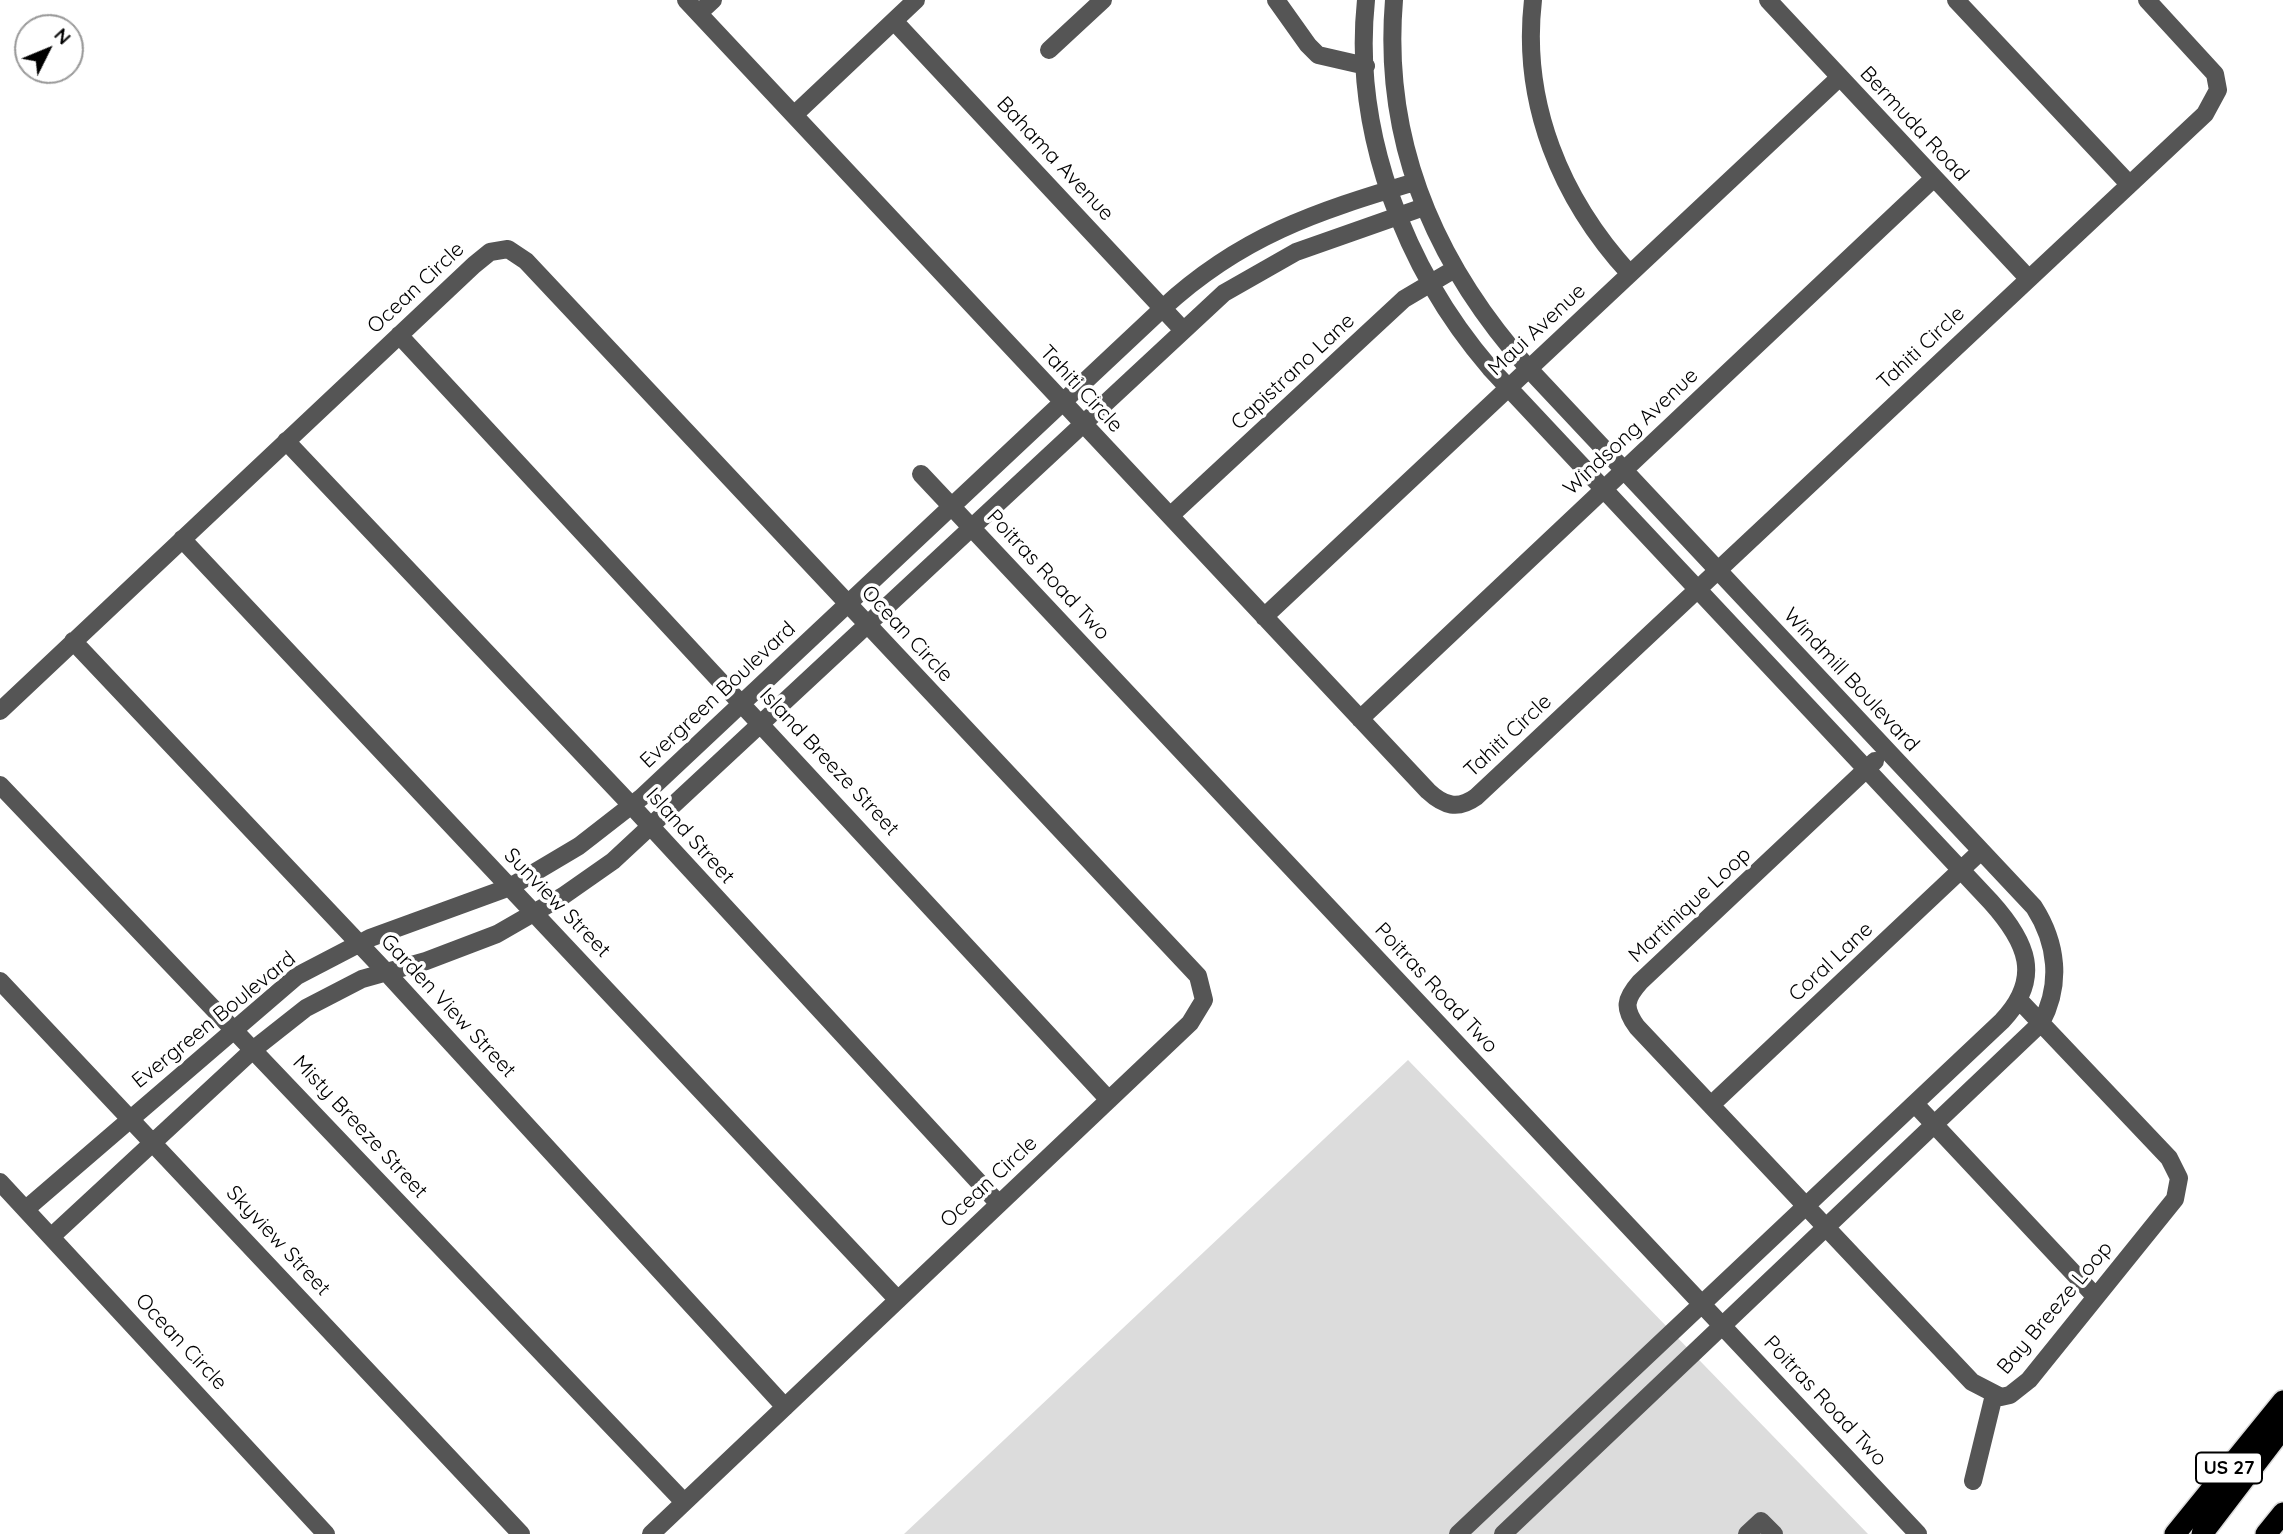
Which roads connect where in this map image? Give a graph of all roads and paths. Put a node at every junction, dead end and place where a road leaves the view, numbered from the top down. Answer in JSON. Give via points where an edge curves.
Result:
{"nodes":[{"id":1,"x":713,"y":0,"type":"edge"},
{"id":2,"x":916,"y":0,"type":"edge"},
{"id":3,"x":1103,"y":0,"type":"edge"},
{"id":4,"x":1276,"y":0,"type":"edge"},
{"id":5,"x":1366,"y":0,"type":"edge"},
{"id":6,"x":1394,"y":0,"type":"edge"},
{"id":7,"x":1533,"y":0,"type":"edge"},
{"id":8,"x":1768,"y":0,"type":"edge"},
{"id":9,"x":1956,"y":0,"type":"edge"},
{"id":10,"x":2147,"y":0,"type":"edge"},
{"id":11,"x":693,"y":7,"type":"edge"},
{"id":12,"x":894,"y":21,"type":"junction"},
{"id":13,"x":1049,"y":50,"type":"dead end"},
{"id":14,"x":1366,"y":66,"type":"junction"},
{"id":15,"x":1840,"y":77,"type":"junction"},
{"id":16,"x":794,"y":115,"type":"junction"},
{"id":17,"x":1934,"y":178,"type":"junction"},
{"id":18,"x":1415,"y":182,"type":"junction"},
{"id":19,"x":2129,"y":184,"type":"junction"},
{"id":20,"x":1389,"y":190,"type":"junction"},
{"id":21,"x":1424,"y":207,"type":"junction"},
{"id":22,"x":1396,"y":216,"type":"junction"},
{"id":23,"x":1453,"y":270,"type":"junction"},
{"id":24,"x":1630,"y":274,"type":"junction"},
{"id":25,"x":2028,"y":278,"type":"junction"},
{"id":26,"x":1430,"y":282,"type":"junction"},
{"id":27,"x":1163,"y":308,"type":"junction"},
{"id":28,"x":1182,"y":329,"type":"junction"},
{"id":29,"x":399,"y":335,"type":"junction"},
{"id":30,"x":1529,"y":369,"type":"junction"},
{"id":31,"x":1508,"y":388,"type":"junction"},
{"id":32,"x":1062,"y":402,"type":"junction"},
{"id":33,"x":1081,"y":423,"type":"junction"},
{"id":34,"x":286,"y":441,"type":"junction"},
{"id":35,"x":1623,"y":470,"type":"junction"},
{"id":36,"x":921,"y":474,"type":"dead end"},
{"id":37,"x":1604,"y":489,"type":"junction"},
{"id":38,"x":952,"y":506,"type":"junction"},
{"id":39,"x":1170,"y":516,"type":"junction"},
{"id":40,"x":972,"y":527,"type":"junction"},
{"id":41,"x":181,"y":539,"type":"junction"},
{"id":42,"x":1717,"y":571,"type":"junction"},
{"id":43,"x":1698,"y":589,"type":"junction"},
{"id":44,"x":849,"y":604,"type":"junction"},
{"id":45,"x":1264,"y":617,"type":"junction"},
{"id":46,"x":867,"y":626,"type":"junction"},
{"id":47,"x":73,"y":641,"type":"junction"},
{"id":48,"x":743,"y":702,"type":"junction"},
{"id":49,"x":0,"y":711,"type":"edge"},
{"id":50,"x":1360,"y":719,"type":"junction"},
{"id":51,"x":763,"y":724,"type":"junction"},
{"id":52,"x":1886,"y":750,"type":"junction"},
{"id":53,"x":1867,"y":769,"type":"junction"},
{"id":54,"x":0,"y":785,"type":"edge"},
{"id":55,"x":631,"y":806,"type":"junction"},
{"id":56,"x":650,"y":828,"type":"junction"},
{"id":57,"x":1981,"y":851,"type":"junction"},
{"id":58,"x":1962,"y":870,"type":"junction"},
{"id":59,"x":510,"y":887,"type":"junction"},
{"id":60,"x":536,"y":912,"type":"junction"},
{"id":61,"x":359,"y":944,"type":"junction"},
{"id":62,"x":386,"y":972,"type":"junction"},
{"id":63,"x":0,"y":981,"type":"edge"},
{"id":64,"x":2019,"y":1000,"type":"junction"},
{"id":65,"x":2041,"y":1023,"type":"junction"},
{"id":66,"x":233,"y":1029,"type":"junction"},
{"id":67,"x":254,"y":1049,"type":"junction"},
{"id":68,"x":1109,"y":1100,"type":"junction"},
{"id":69,"x":1914,"y":1104,"type":"junction"},
{"id":70,"x":1711,"y":1105,"type":"junction"},
{"id":71,"x":131,"y":1118,"type":"junction"},
{"id":72,"x":1934,"y":1125,"type":"junction"},
{"id":73,"x":153,"y":1142,"type":"junction"},
{"id":74,"x":0,"y":1182,"type":"edge"},
{"id":75,"x":999,"y":1205,"type":"junction"},
{"id":76,"x":1807,"y":1206,"type":"junction"},
{"id":77,"x":26,"y":1209,"type":"junction"},
{"id":78,"x":1827,"y":1227,"type":"junction"},
{"id":79,"x":52,"y":1236,"type":"junction"},
{"id":80,"x":2096,"y":1297,"type":"junction"},
{"id":81,"x":898,"y":1300,"type":"junction"},
{"id":82,"x":1703,"y":1304,"type":"junction"},
{"id":83,"x":1724,"y":1326,"type":"junction"},
{"id":84,"x":1994,"y":1395,"type":"junction"},
{"id":85,"x":2283,"y":1401,"type":"edge"},
{"id":86,"x":785,"y":1407,"type":"junction"},
{"id":87,"x":2283,"y":1428,"type":"edge"},
{"id":88,"x":1973,"y":1481,"type":"dead end"},
{"id":89,"x":684,"y":1502,"type":"junction"},
{"id":90,"x":2283,"y":1513,"type":"edge"},
{"id":91,"x":327,"y":1534,"type":"edge"},
{"id":92,"x":521,"y":1534,"type":"edge"},
{"id":93,"x":651,"y":1534,"type":"edge"},
{"id":94,"x":1458,"y":1534,"type":"edge"},
{"id":95,"x":1503,"y":1534,"type":"edge"},
{"id":96,"x":1747,"y":1534,"type":"edge"},
{"id":97,"x":1774,"y":1534,"type":"edge"},
{"id":98,"x":1919,"y":1534,"type":"edge"},
{"id":99,"x":2175,"y":1534,"type":"edge"},
{"id":100,"x":2202,"y":1534,"type":"edge"},
{"id":101,"x":2266,"y":1534,"type":"edge"}],
"edges":[{"from":1,"to":11,"type":"street"},
{"from":2,"to":12,"type":"street"},
{"from":3,"to":13,"type":"street"},
{"from":4,"to":14,"type":"street","via":[[1318,55]]},
{"from":5,"to":14,"type":"street"},
{"from":6,"to":18,"type":"street","name":"Windmill Boulevard","via":[[1396,96]]},
{"from":7,"to":24,"type":"street","via":[[1532,70],[1553,158],[1587,221]]},
{"from":8,"to":15,"type":"street","name":"Bermuda Road"},
{"from":9,"to":19,"type":"street"},
{"from":10,"to":19,"type":"street","name":"Tahiti Circle","via":[[2210,68],[2218,90],[2205,114]]},
{"from":11,"to":16,"type":"street","name":"Tahiti Circle"},
{"from":12,"to":16,"type":"street"},
{"from":12,"to":27,"type":"street","name":"Bahama Avenue"},
{"from":14,"to":20,"type":"street"},
{"from":15,"to":17,"type":"street","name":"Bermuda Road"},
{"from":15,"to":24,"type":"street","name":"Maui Avenue"},
{"from":16,"to":32,"type":"street","name":"Tahiti Circle"},
{"from":17,"to":25,"type":"street","name":"Bermuda Road"},
{"from":17,"to":35,"type":"street","name":"Windsong Avenue"},
{"from":18,"to":20,"type":"street","name":"Evergreen Boulevard"},
{"from":18,"to":21,"type":"street","name":"Windmill Boulevard"},
{"from":19,"to":25,"type":"street","name":"Tahiti Circle"},
{"from":20,"to":22,"type":"street"},
{"from":20,"to":27,"type":"street","name":"Evergreen Boulevard","via":[[1253,241],[1212,267]]},
{"from":21,"to":22,"type":"street"},
{"from":21,"to":23,"type":"street","name":"Windmill Boulevard"},
{"from":22,"to":26,"type":"street"},
{"from":22,"to":28,"type":"street","via":[[1276,261],[1224,293]]},
{"from":23,"to":26,"type":"street","name":"Capistrano Lane"},
{"from":23,"to":30,"type":"street","name":"Windmill Boulevard"},
{"from":24,"to":30,"type":"street","name":"Maui Avenue"},
{"from":25,"to":42,"type":"street","name":"Tahiti Circle"},
{"from":26,"to":31,"type":"street","via":[[1464,337]]},
{"from":26,"to":39,"type":"street","name":"Capistrano Lane","via":[[1404,299]]},
{"from":27,"to":28,"type":"street","name":"Bahama Avenue"},
{"from":27,"to":32,"type":"street","name":"Evergreen Boulevard"},
{"from":28,"to":33,"type":"street"},
{"from":29,"to":34,"type":"street","name":"Ocean Circle"},
{"from":29,"to":44,"type":"street","name":"Ocean Circle","via":[[490,252],[508,249],[526,261]]},
{"from":29,"to":48,"type":"street","name":"Island Breeze Street"},
{"from":30,"to":31,"type":"street","name":"Maui Avenue"},
{"from":30,"to":35,"type":"street","name":"Windmill Boulevard"},
{"from":31,"to":37,"type":"street"},
{"from":31,"to":45,"type":"street","name":"Maui Avenue"},
{"from":32,"to":33,"type":"street","name":"Tahiti Circle"},
{"from":32,"to":38,"type":"street","name":"Evergreen Boulevard"},
{"from":33,"to":39,"type":"street","name":"Tahiti Circle"},
{"from":33,"to":40,"type":"street"},
{"from":34,"to":41,"type":"street","name":"Ocean Circle"},
{"from":34,"to":55,"type":"street","name":"Island Street"},
{"from":35,"to":37,"type":"street","name":"Windsong Avenue"},
{"from":35,"to":42,"type":"street","name":"Windmill Boulevard"},
{"from":36,"to":38,"type":"street","name":"Poitras Road Two"},
{"from":37,"to":43,"type":"street"},
{"from":37,"to":50,"type":"street","name":"Windsong Avenue"},
{"from":38,"to":40,"type":"street","name":"Poitras Road Two"},
{"from":38,"to":44,"type":"street","name":"Evergreen Boulevard"},
{"from":39,"to":45,"type":"street","name":"Tahiti Circle"},
{"from":40,"to":46,"type":"street"},
{"from":40,"to":82,"type":"street","name":"Poitras Road Two"},
{"from":41,"to":47,"type":"street","name":"Ocean Circle"},
{"from":41,"to":59,"type":"street","name":"Sunview Street"},
{"from":42,"to":43,"type":"street","name":"Tahiti Circle"},
{"from":42,"to":52,"type":"street","name":"Windmill Boulevard"},
{"from":43,"to":50,"type":"street","name":"Tahiti Circle","via":[[1469,803],[1451,806],[1435,798]]},
{"from":43,"to":53,"type":"street"},
{"from":44,"to":46,"type":"street","name":"Ocean Circle"},
{"from":44,"to":48,"type":"street","name":"Evergreen Boulevard"},
{"from":45,"to":50,"type":"street","name":"Tahiti Circle"},
{"from":46,"to":51,"type":"street"},
{"from":46,"to":68,"type":"street","name":"Ocean Circle","via":[[1198,976],[1204,1000],[1190,1023]]},
{"from":47,"to":49,"type":"street","name":"Ocean Circle"},
{"from":47,"to":61,"type":"street","name":"Garden View Street"},
{"from":48,"to":51,"type":"street","name":"Island Breeze Street"},
{"from":48,"to":55,"type":"street","name":"Evergreen Boulevard"},
{"from":51,"to":56,"type":"street"},
{"from":51,"to":68,"type":"street","name":"Island Breeze Street"},
{"from":52,"to":53,"type":"street","name":"Martinique Loop"},
{"from":52,"to":57,"type":"street","name":"Windmill Boulevard"},
{"from":53,"to":58,"type":"street"},
{"from":53,"to":70,"type":"street","name":"Martinique Loop","via":[[1628,996],[1627,1011],[1637,1027]]},
{"from":54,"to":66,"type":"street","name":"Misty Breeze Street"},
{"from":55,"to":56,"type":"street","name":"Island Street"},
{"from":55,"to":59,"type":"street","name":"Evergreen Boulevard","via":[[579,846]]},
{"from":56,"to":60,"type":"street","via":[[614,861]]},
{"from":56,"to":75,"type":"street","name":"Island Street"},
{"from":57,"to":58,"type":"street","name":"Coral Lane"},
{"from":57,"to":65,"type":"street","name":"Windmill Boulevard","via":[[2034,907],[2051,941],[2055,977]]},
{"from":58,"to":64,"type":"street","via":[[2004,916],[2023,947],[2026,975]]},
{"from":58,"to":70,"type":"street","name":"Coral Lane"},
{"from":59,"to":60,"type":"street","name":"Sunview Street"},
{"from":59,"to":61,"type":"street","name":"Evergreen Boulevard"},
{"from":60,"to":62,"type":"street","via":[[497,934]]},
{"from":60,"to":81,"type":"street","name":"Sunview Street"},
{"from":61,"to":62,"type":"street","name":"Garden View Street"},
{"from":61,"to":66,"type":"street","name":"Evergreen Boulevard","via":[[298,976]]},
{"from":62,"to":67,"type":"street","via":[[306,1008]]},
{"from":62,"to":86,"type":"street","name":"Garden View Street"},
{"from":63,"to":71,"type":"street","name":"Skyview Street"},
{"from":64,"to":65,"type":"street","name":"Bay Breeze Loop"},
{"from":64,"to":69,"type":"street"},
{"from":65,"to":72,"type":"street","name":"Windmill Boulevard"},
{"from":65,"to":80,"type":"street","name":"Bay Breeze Loop","via":[[2169,1158],[2179,1178],[2175,1199]]},
{"from":66,"to":67,"type":"street","name":"Misty Breeze Street"},
{"from":66,"to":71,"type":"street","name":"Evergreen Boulevard"},
{"from":67,"to":73,"type":"street"},
{"from":67,"to":89,"type":"street","name":"Misty Breeze Street"},
{"from":68,"to":75,"type":"street","name":"Ocean Circle"},
{"from":69,"to":72,"type":"street"},
{"from":69,"to":76,"type":"street"},
{"from":70,"to":76,"type":"street","name":"Bay Breeze Loop"},
{"from":71,"to":73,"type":"street","name":"Skyview Street"},
{"from":71,"to":77,"type":"street","name":"Evergreen Boulevard"},
{"from":72,"to":78,"type":"street","name":"Windmill Boulevard"},
{"from":72,"to":80,"type":"street"},
{"from":73,"to":79,"type":"street"},
{"from":73,"to":92,"type":"street","name":"Skyview Street"},
{"from":74,"to":77,"type":"street","name":"Ocean Circle"},
{"from":75,"to":81,"type":"street","name":"Ocean Circle"},
{"from":76,"to":78,"type":"street","name":"Bay Breeze Loop"},
{"from":76,"to":82,"type":"street"},
{"from":77,"to":79,"type":"street","name":"Ocean Circle"},
{"from":78,"to":83,"type":"street","name":"Windmill Boulevard"},
{"from":78,"to":84,"type":"street","name":"Bay Breeze Loop","via":[[1972,1382]]},
{"from":79,"to":91,"type":"street","name":"Ocean Circle"},
{"from":80,"to":84,"type":"street","name":"Bay Breeze Loop","via":[[2029,1380],[2010,1395]]},
{"from":81,"to":86,"type":"street","name":"Ocean Circle"},
{"from":82,"to":83,"type":"street","name":"Poitras Road Two"},
{"from":82,"to":94,"type":"street"},
{"from":83,"to":95,"type":"street","name":"Windmill Boulevard"},
{"from":83,"to":98,"type":"street","name":"Poitras Road Two"},
{"from":84,"to":88,"type":"street"},
{"from":85,"to":99,"type":"highway","number":"US 27"},
{"from":86,"to":89,"type":"street","name":"Ocean Circle"},
{"from":87,"to":100,"type":"highway"},
{"from":89,"to":93,"type":"street","name":"Ocean Circle"},
{"from":90,"to":101,"type":"highway"},
{"from":96,"to":97,"type":"street","via":[[1761,1521]]}]}
